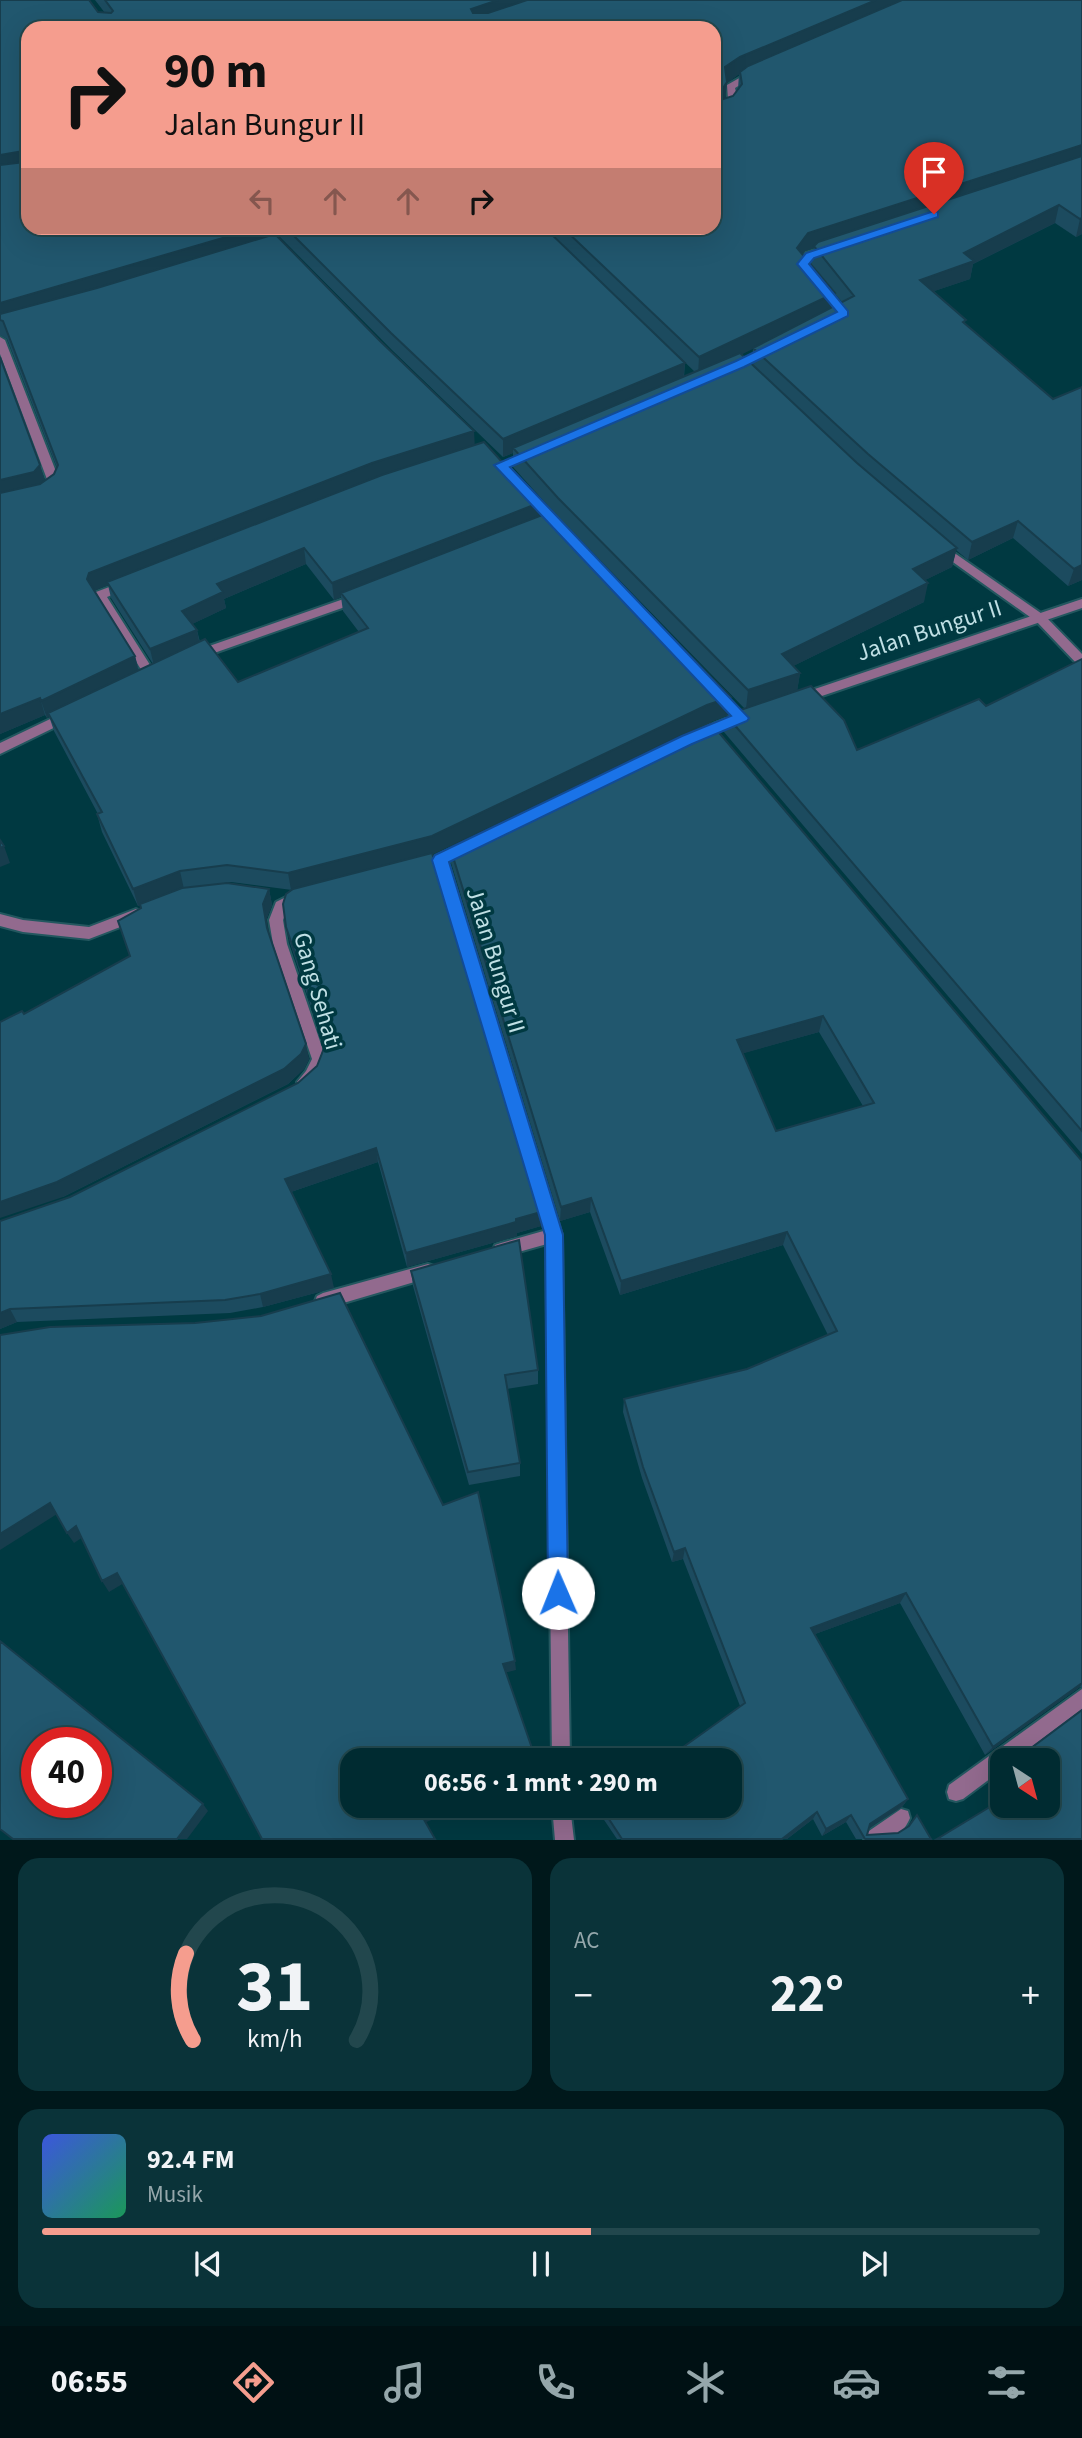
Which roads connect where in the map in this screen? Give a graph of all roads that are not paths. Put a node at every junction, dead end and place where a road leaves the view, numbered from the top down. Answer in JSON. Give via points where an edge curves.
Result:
{"nodes":[{"id":1,"x":767,"y":67,"type":"edge"},
{"id":2,"x":721,"y":112,"type":"edge"},
{"id":3,"x":849,"y":242,"type":"edge"},
{"id":4,"x":819,"y":284,"type":"edge"},
{"id":5,"x":0,"y":340,"type":"edge"},
{"id":6,"x":33,"y":498,"type":"edge"},
{"id":7,"x":927,"y":536,"type":"edge"},
{"id":8,"x":137,"y":581,"type":"edge"},
{"id":9,"x":375,"y":591,"type":"edge"},
{"id":10,"x":1082,"y":603,"type":"edge"},
{"id":11,"x":1041,"y":619,"type":"junction"},
{"id":12,"x":185,"y":659,"type":"edge"},
{"id":13,"x":1082,"y":662,"type":"edge"},
{"id":14,"x":151,"y":676,"type":"edge"},
{"id":15,"x":793,"y":700,"type":"edge"},
{"id":16,"x":82,"y":709,"type":"edge"},
{"id":17,"x":743,"y":713,"type":"edge"},
{"id":18,"x":711,"y":729,"type":"junction"},
{"id":19,"x":685,"y":741,"type":"edge"},
{"id":20,"x":723,"y":744,"type":"edge"},
{"id":21,"x":0,"y":749,"type":"edge"},
{"id":22,"x":486,"y":836,"type":"edge"},
{"id":23,"x":317,"y":892,"type":"edge"},
{"id":24,"x":267,"y":895,"type":"edge"},
{"id":25,"x":291,"y":899,"type":"junction"},
{"id":26,"x":149,"y":911,"type":"edge"},
{"id":27,"x":0,"y":920,"type":"edge"},
{"id":28,"x":294,"y":1091,"type":"edge"},
{"id":29,"x":554,"y":1235,"type":"junction"},
{"id":30,"x":488,"y":1254,"type":"edge"},
{"id":31,"x":448,"y":1265,"type":"edge"},
{"id":32,"x":304,"y":1307,"type":"edge"},
{"id":33,"x":1082,"y":1698,"type":"edge"},
{"id":34,"x":561,"y":1748,"type":"edge"},
{"id":35,"x":956,"y":1792,"type":"dead end"},
{"id":36,"x":560,"y":1818,"type":"edge"},
{"id":37,"x":901,"y":1818,"type":"edge"},
{"id":38,"x":559,"y":1836,"type":"edge"},
{"id":39,"x":873,"y":1839,"type":"edge"}],
"edges":[{"from":1,"to":2,"type":"street","via":[[730,87],[733,100]]},
{"from":3,"to":4,"type":"street","via":[[810,255],[803,264]]},
{"from":5,"to":6,"type":"street","via":[[54,482],[53,488]]},
{"from":7,"to":11,"type":"street"},
{"from":8,"to":14,"type":"street","via":[[100,595]]},
{"from":9,"to":12,"type":"street"},
{"from":10,"to":11,"type":"street","name":"Jalan Bungur II"},
{"from":11,"to":13,"type":"street"},
{"from":11,"to":15,"type":"street","name":"Jalan Bungur II"},
{"from":16,"to":21,"type":"street"},
{"from":17,"to":18,"type":"street"},
{"from":18,"to":19,"type":"street"},
{"from":18,"to":20,"type":"street"},
{"from":22,"to":29,"type":"street","name":"Jalan Bungur II","via":[[435,861]]},
{"from":23,"to":25,"type":"street","name":"Gang Sehati"},
{"from":24,"to":25,"type":"street"},
{"from":25,"to":28,"type":"street","name":"Gang Sehati","via":[[281,906],[276,920],[280,944],[318,1059],[312,1075]]},
{"from":26,"to":27,"type":"street","via":[[89,933]]},
{"from":29,"to":30,"type":"street"},
{"from":29,"to":34,"type":"street","name":"Jalan Bungur II"},
{"from":31,"to":32,"type":"street"},
{"from":33,"to":35,"type":"street"},
{"from":36,"to":38,"type":"street"},
{"from":37,"to":39,"type":"street"}]}
